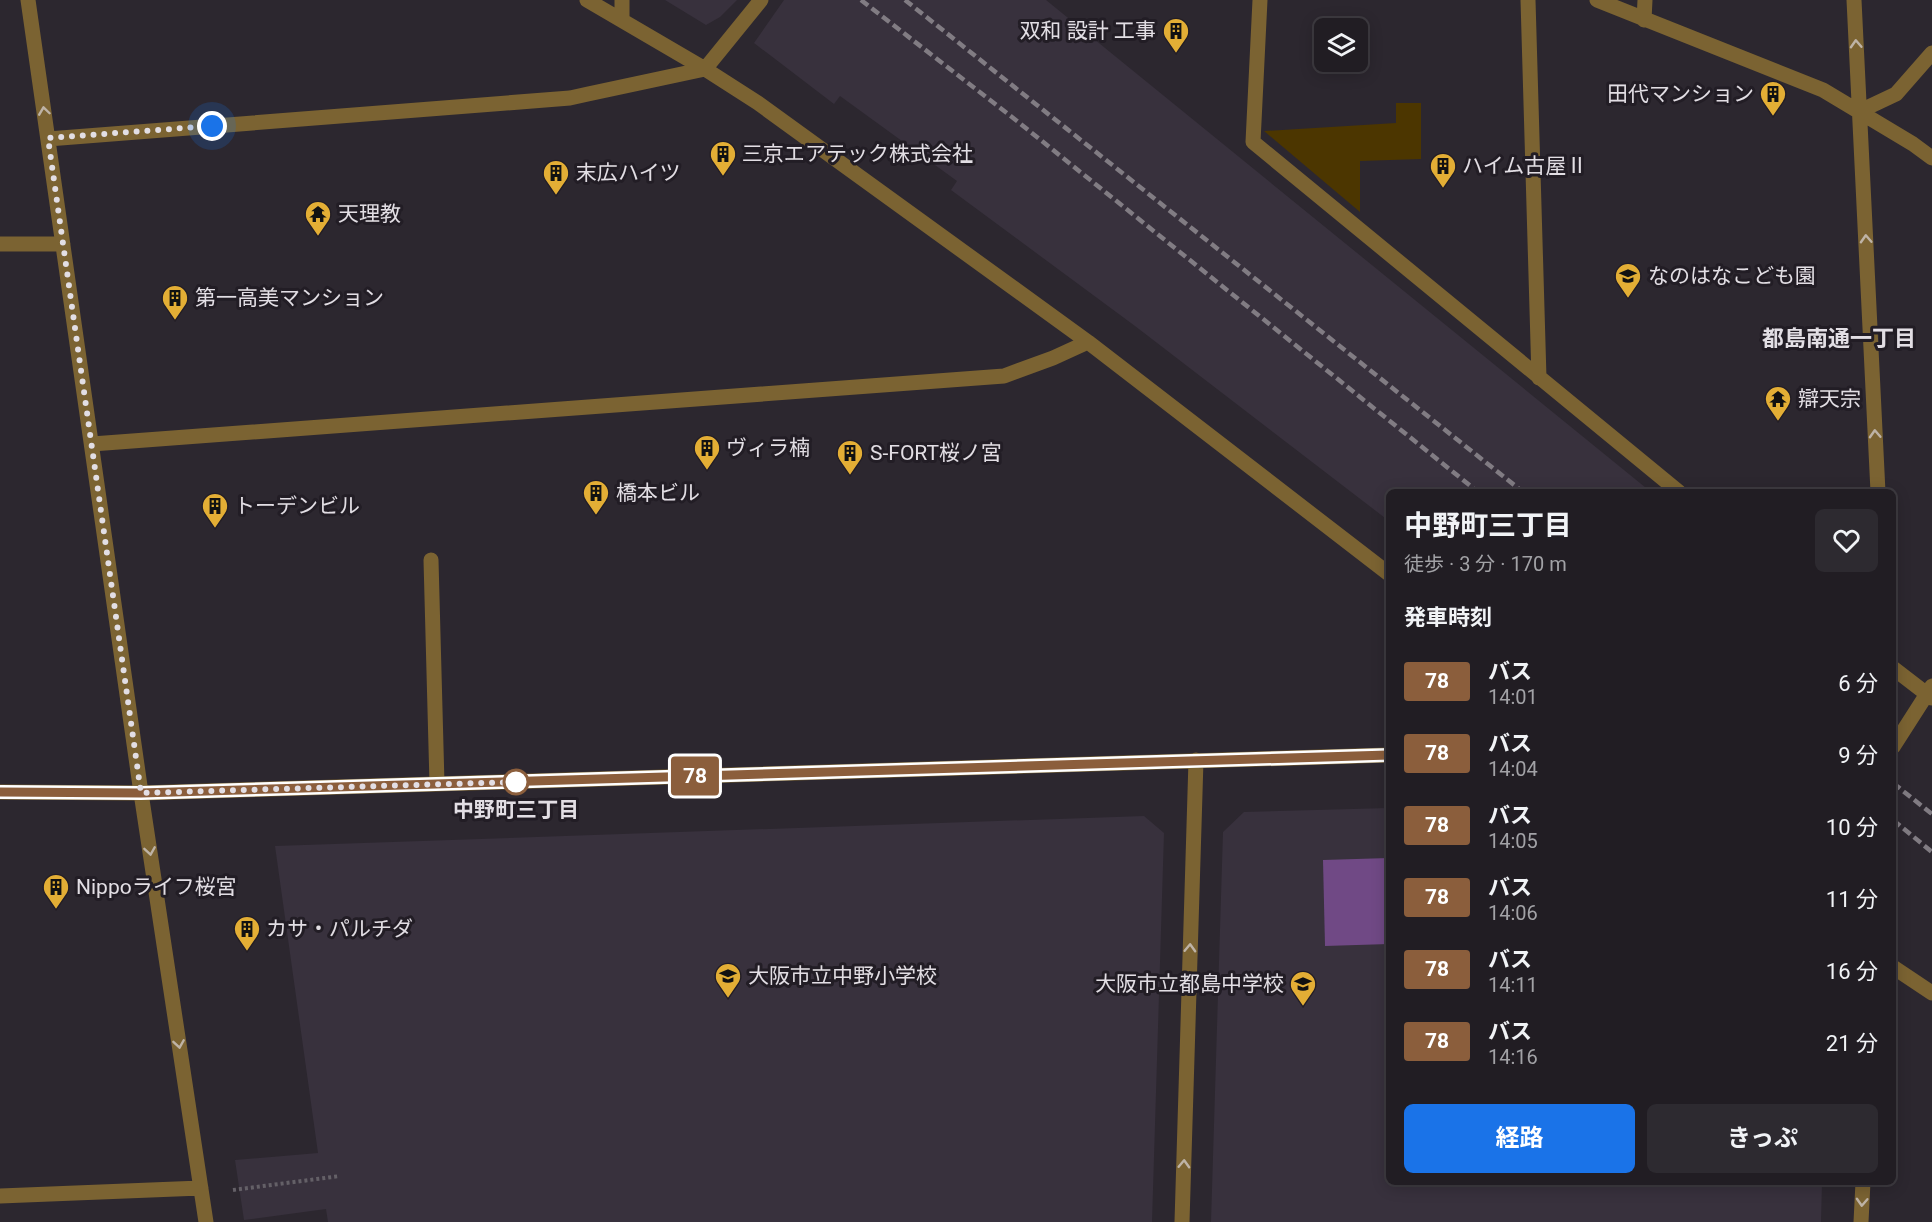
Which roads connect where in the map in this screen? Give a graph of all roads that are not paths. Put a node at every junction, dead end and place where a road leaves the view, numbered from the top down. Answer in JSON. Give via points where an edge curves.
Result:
{"nodes":[{"id":1,"x":28,"y":0,"type":"edge"},
{"id":2,"x":586,"y":0,"type":"edge"},
{"id":3,"x":622,"y":0,"type":"edge"},
{"id":4,"x":761,"y":0,"type":"edge"},
{"id":5,"x":1260,"y":0,"type":"edge"},
{"id":6,"x":1528,"y":0,"type":"edge"},
{"id":7,"x":1597,"y":0,"type":"edge"},
{"id":8,"x":1645,"y":0,"type":"edge"},
{"id":9,"x":1854,"y":0,"type":"edge"},
{"id":10,"x":622,"y":20,"type":"junction"},
{"id":11,"x":1644,"y":20,"type":"junction"},
{"id":12,"x":1932,"y":53,"type":"edge"},
{"id":13,"x":705,"y":69,"type":"junction"},
{"id":14,"x":1860,"y":111,"type":"junction"},
{"id":15,"x":48,"y":138,"type":"junction"},
{"id":16,"x":1932,"y":158,"type":"edge"},
{"id":17,"x":0,"y":244,"type":"edge"},
{"id":18,"x":63,"y":244,"type":"junction"},
{"id":19,"x":1088,"y":342,"type":"junction"},
{"id":20,"x":1539,"y":378,"type":"junction"},
{"id":21,"x":92,"y":444,"type":"junction"},
{"id":22,"x":1675,"y":489,"type":"edge"},
{"id":23,"x":1878,"y":489,"type":"edge"},
{"id":24,"x":431,"y":560,"type":"dead end"},
{"id":25,"x":1386,"y":572,"type":"edge"},
{"id":26,"x":1896,"y":670,"type":"edge"},
{"id":27,"x":1930,"y":692,"type":"edge"},
{"id":28,"x":1896,"y":743,"type":"edge"},
{"id":29,"x":1386,"y":755,"type":"edge"},
{"id":30,"x":1196,"y":760,"type":"junction"},
{"id":31,"x":437,"y":784,"type":"junction"},
{"id":32,"x":0,"y":792,"type":"edge"},
{"id":33,"x":141,"y":793,"type":"junction"},
{"id":34,"x":1896,"y":969,"type":"edge"},
{"id":35,"x":1932,"y":993,"type":"edge"},
{"id":36,"x":1863,"y":1185,"type":"edge"},
{"id":37,"x":201,"y":1188,"type":"junction"},
{"id":38,"x":0,"y":1196,"type":"edge"},
{"id":39,"x":206,"y":1222,"type":"edge"},
{"id":40,"x":1182,"y":1222,"type":"edge"},
{"id":41,"x":1861,"y":1222,"type":"edge"}],
"edges":[{"from":15,"to":1,"type":"street","one_way":true},
{"from":2,"to":10,"type":"street"},
{"from":3,"to":10,"type":"street"},
{"from":4,"to":13,"type":"street"},
{"from":5,"to":20,"type":"street","via":[[1253,142]]},
{"from":6,"to":20,"type":"street"},
{"from":7,"to":11,"type":"street"},
{"from":8,"to":11,"type":"street"},
{"from":14,"to":9,"type":"street","one_way":true},
{"from":10,"to":13,"type":"street"},
{"from":11,"to":14,"type":"street","via":[[1823,90]]},
{"from":12,"to":14,"type":"street","via":[[1896,94]]},
{"from":13,"to":15,"type":"street","via":[[570,98]]},
{"from":13,"to":19,"type":"street","via":[[758,103]]},
{"from":14,"to":16,"type":"street"},
{"from":23,"to":14,"type":"street","one_way":true},
{"from":15,"to":18,"type":"street"},
{"from":17,"to":18,"type":"street"},
{"from":18,"to":21,"type":"street"},
{"from":19,"to":21,"type":"street","via":[[1004,376]]},
{"from":19,"to":25,"type":"street"},
{"from":20,"to":22,"type":"street"},
{"from":21,"to":33,"type":"street"},
{"from":24,"to":31,"type":"street"},
{"from":26,"to":27,"type":"street"},
{"from":27,"to":28,"type":"street"},
{"from":29,"to":30,"type":"street"},
{"from":30,"to":31,"type":"street"},
{"from":40,"to":30,"type":"street","one_way":true},
{"from":31,"to":33,"type":"street"},
{"from":32,"to":33,"type":"street"},
{"from":33,"to":37,"type":"street","one_way":true},
{"from":34,"to":35,"type":"street"},
{"from":36,"to":41,"type":"street","one_way":true},
{"from":37,"to":38,"type":"street"},
{"from":37,"to":39,"type":"street"}]}
